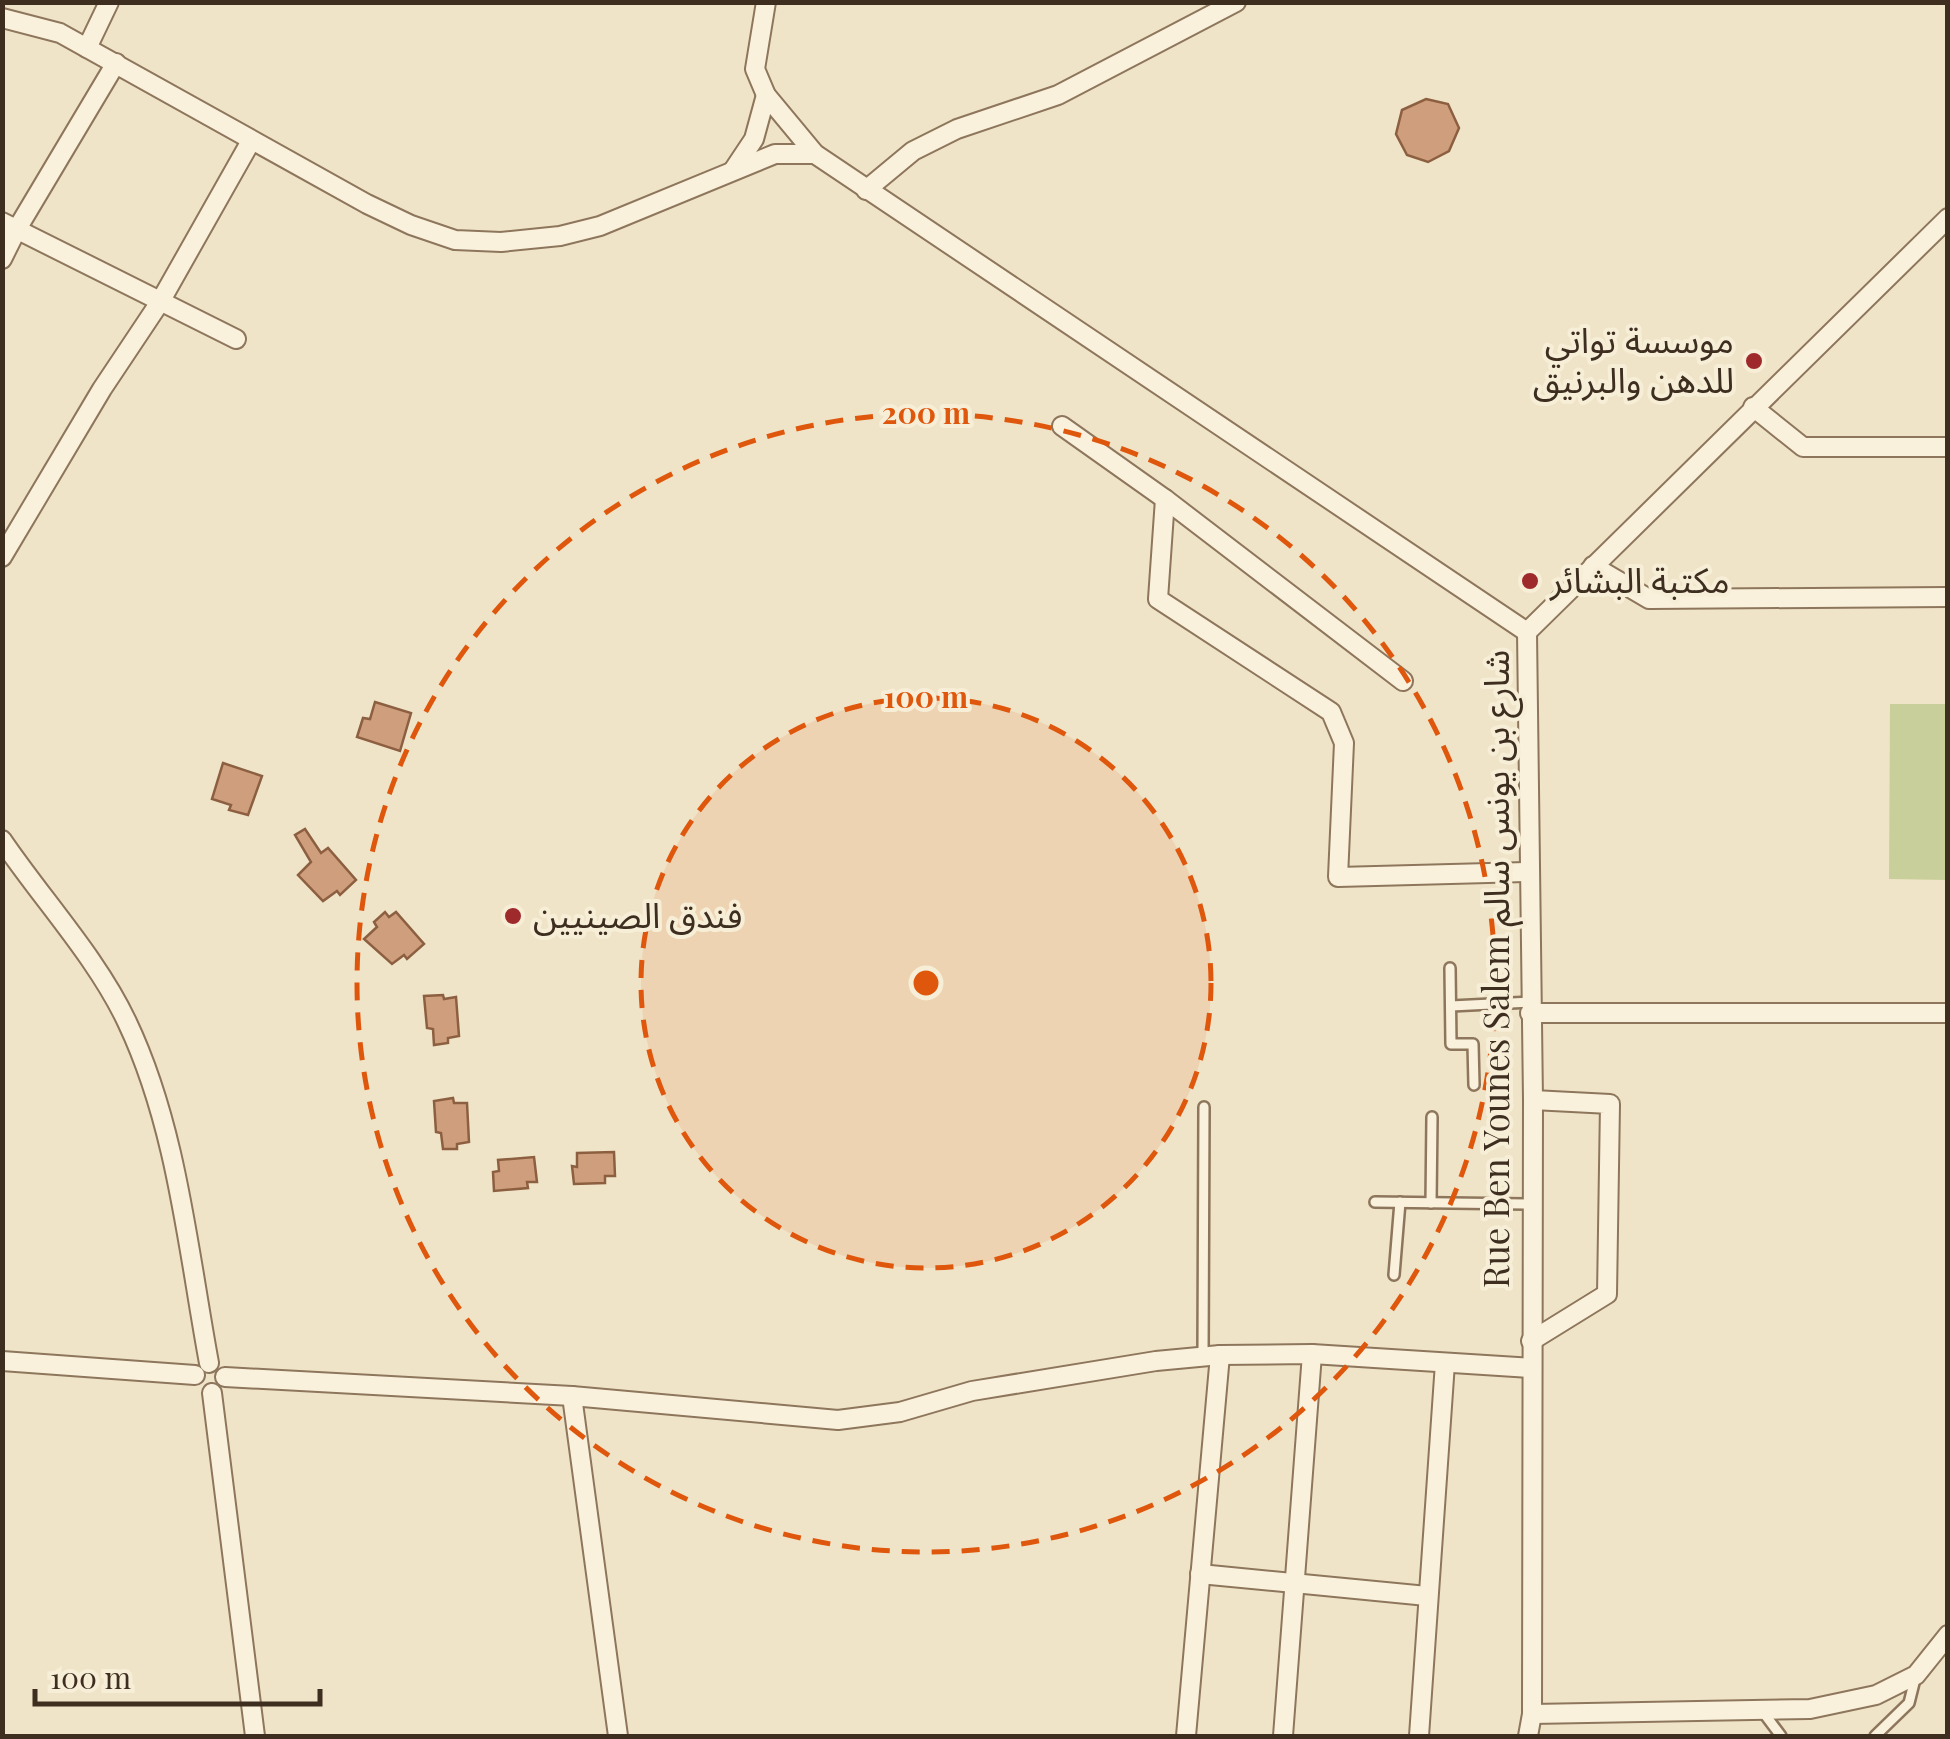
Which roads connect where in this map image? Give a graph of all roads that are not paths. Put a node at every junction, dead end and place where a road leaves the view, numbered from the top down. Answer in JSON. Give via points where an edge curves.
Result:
{"nodes":[{"id":1,"x":109,"y":2,"type":"edge"},
{"id":2,"x":766,"y":2,"type":"edge"},
{"id":3,"x":1236,"y":2,"type":"edge"},
{"id":4,"x":2,"y":18,"type":"edge"},
{"id":5,"x":87,"y":48,"type":"junction"},
{"id":6,"x":116,"y":63,"type":"junction"},
{"id":7,"x":766,"y":95,"type":"junction"},
{"id":8,"x":250,"y":142,"type":"junction"},
{"id":9,"x":815,"y":154,"type":"junction"},
{"id":10,"x":734,"y":169,"type":"junction"},
{"id":11,"x":866,"y":190,"type":"junction"},
{"id":12,"x":1948,"y":218,"type":"edge"},
{"id":13,"x":10,"y":225,"type":"edge"},
{"id":14,"x":2,"y":260,"type":"edge"},
{"id":15,"x":160,"y":302,"type":"junction"},
{"id":16,"x":236,"y":340,"type":"dead end"},
{"id":17,"x":1752,"y":407,"type":"junction"},
{"id":18,"x":1062,"y":426,"type":"dead end"},
{"id":19,"x":1948,"y":447,"type":"edge"},
{"id":20,"x":1164,"y":499,"type":"junction"},
{"id":21,"x":2,"y":557,"type":"edge"},
{"id":22,"x":1593,"y":566,"type":"junction"},
{"id":23,"x":1948,"y":597,"type":"edge"},
{"id":24,"x":1527,"y":632,"type":"junction"},
{"id":25,"x":1404,"y":682,"type":"dead end"},
{"id":26,"x":2,"y":840,"type":"edge"},
{"id":27,"x":1530,"y":872,"type":"junction"},
{"id":28,"x":1450,"y":968,"type":"dead end"},
{"id":29,"x":1451,"y":1006,"type":"junction"},
{"id":30,"x":1530,"y":1007,"type":"junction"},
{"id":31,"x":1948,"y":1012,"type":"edge"},
{"id":32,"x":1474,"y":1085,"type":"dead end"},
{"id":33,"x":1532,"y":1100,"type":"junction"},
{"id":34,"x":1204,"y":1107,"type":"dead end"},
{"id":35,"x":1432,"y":1117,"type":"dead end"},
{"id":36,"x":1375,"y":1202,"type":"dead end"},
{"id":37,"x":1400,"y":1202,"type":"junction"},
{"id":38,"x":1431,"y":1203,"type":"junction"},
{"id":39,"x":1532,"y":1204,"type":"junction"},
{"id":40,"x":1394,"y":1275,"type":"dead end"},
{"id":41,"x":1531,"y":1341,"type":"junction"},
{"id":42,"x":1312,"y":1354,"type":"junction"},
{"id":43,"x":1211,"y":1356,"type":"junction"},
{"id":44,"x":2,"y":1360,"type":"edge"},
{"id":45,"x":1445,"y":1363,"type":"junction"},
{"id":46,"x":1532,"y":1368,"type":"junction"},
{"id":47,"x":202,"y":1369,"type":"junction"},
{"id":48,"x":225,"y":1377,"type":"junction"},
{"id":49,"x":212,"y":1393,"type":"junction"},
{"id":50,"x":572,"y":1396,"type":"junction"},
{"id":51,"x":1200,"y":1574,"type":"junction"},
{"id":52,"x":1296,"y":1583,"type":"junction"},
{"id":53,"x":1427,"y":1596,"type":"junction"},
{"id":54,"x":1948,"y":1635,"type":"edge"},
{"id":55,"x":1916,"y":1675,"type":"junction"},
{"id":56,"x":1762,"y":1710,"type":"junction"},
{"id":57,"x":1532,"y":1714,"type":"junction"},
{"id":58,"x":254,"y":1736,"type":"edge"},
{"id":59,"x":618,"y":1736,"type":"edge"},
{"id":60,"x":1186,"y":1736,"type":"edge"},
{"id":61,"x":1283,"y":1736,"type":"edge"},
{"id":62,"x":1419,"y":1736,"type":"edge"},
{"id":63,"x":1528,"y":1736,"type":"edge"},
{"id":64,"x":1782,"y":1736,"type":"edge"},
{"id":65,"x":1875,"y":1736,"type":"edge"}],
"edges":[{"from":1,"to":5,"type":"street"},
{"from":2,"to":7,"type":"street","via":[[756,68]]},
{"from":3,"to":11,"type":"street","via":[[1058,95],[957,128],[912,151]]},
{"from":4,"to":5,"type":"street","via":[[60,33]]},
{"from":5,"to":6,"type":"street"},
{"from":6,"to":8,"type":"street"},
{"from":6,"to":13,"type":"street"},
{"from":7,"to":9,"type":"street","name":"Rue Ben Younes Salem شارع بن يونس سالم"},
{"from":7,"to":10,"type":"street","via":[[754,139]]},
{"from":8,"to":10,"type":"street","via":[[411,225],[456,240],[573,233]]},
{"from":8,"to":15,"type":"street"},
{"from":9,"to":10,"type":"street","via":[[775,154]]},
{"from":9,"to":11,"type":"street","name":"Rue Ben Younes Salem شارع بن يونس سالم"},
{"from":11,"to":24,"type":"street","name":"Rue Ben Younes Salem شارع بن يونس سالم"},
{"from":12,"to":17,"type":"street"},
{"from":13,"to":14,"type":"street"},
{"from":13,"to":15,"type":"street"},
{"from":15,"to":16,"type":"street"},
{"from":15,"to":21,"type":"street"},
{"from":17,"to":19,"type":"street","via":[[1803,447]]},
{"from":17,"to":22,"type":"street"},
{"from":18,"to":20,"type":"street"},
{"from":20,"to":25,"type":"street"},
{"from":20,"to":27,"type":"street","via":[[1158,599],[1330,712],[1344,743],[1338,877]]},
{"from":22,"to":23,"type":"street","via":[[1648,599]]},
{"from":22,"to":24,"type":"street"},
{"from":24,"to":27,"type":"street","name":"Rue Ben Younes Salem شارع بن يونس سالم"},
{"from":26,"to":47,"type":"street","via":[[107,987],[142,1055],[166,1137]]},
{"from":27,"to":30,"type":"street","name":"Rue Ben Younes Salem شارع بن يونس سالم"},
{"from":28,"to":29,"type":"lane"},
{"from":29,"to":30,"type":"lane"},
{"from":29,"to":32,"type":"lane","via":[[1451,1044],[1473,1044]]},
{"from":30,"to":31,"type":"street"},
{"from":30,"to":33,"type":"street","name":"Rue Ben Younes Salem شارع بن يونس سالم"},
{"from":33,"to":39,"type":"street","name":"Rue Ben Younes Salem شارع بن يونس سالم"},
{"from":33,"to":41,"type":"street","via":[[1610,1104],[1607,1294]]},
{"from":34,"to":43,"type":"lane"},
{"from":35,"to":38,"type":"lane"},
{"from":36,"to":37,"type":"lane"},
{"from":37,"to":38,"type":"lane"},
{"from":37,"to":40,"type":"lane"},
{"from":38,"to":39,"type":"lane"},
{"from":39,"to":41,"type":"street","name":"Rue Ben Younes Salem شارع بن يونس سالم"},
{"from":41,"to":46,"type":"street","name":"Rue Ben Younes Salem شارع بن يونس سالم"},
{"from":42,"to":43,"type":"street"},
{"from":42,"to":45,"type":"street"},
{"from":42,"to":52,"type":"street"},
{"from":43,"to":50,"type":"street","via":[[972,1391],[900,1412],[838,1420]]},
{"from":43,"to":51,"type":"street"},
{"from":44,"to":47,"type":"street"},
{"from":45,"to":46,"type":"street"},
{"from":45,"to":53,"type":"street"},
{"from":46,"to":57,"type":"street","name":"Rue Ben Younes Salem شارع بن يونس سالم"},
{"from":47,"to":48,"type":"street","via":[[218,1365]]},
{"from":47,"to":49,"type":"street","via":[[199,1388]]},
{"from":48,"to":49,"type":"street"},
{"from":48,"to":50,"type":"street"},
{"from":49,"to":58,"type":"street"},
{"from":50,"to":59,"type":"street"},
{"from":51,"to":52,"type":"street"},
{"from":51,"to":60,"type":"street"},
{"from":52,"to":53,"type":"street"},
{"from":52,"to":61,"type":"street"},
{"from":53,"to":62,"type":"street"},
{"from":54,"to":55,"type":"street"},
{"from":55,"to":56,"type":"street","via":[[1876,1695],[1810,1709]]},
{"from":55,"to":65,"type":"lane","via":[[1909,1704]]},
{"from":56,"to":57,"type":"street"},
{"from":56,"to":64,"type":"lane"},
{"from":57,"to":63,"type":"street","name":"Rue Ben Younes Salem شارع بن يونس سالم"}]}
